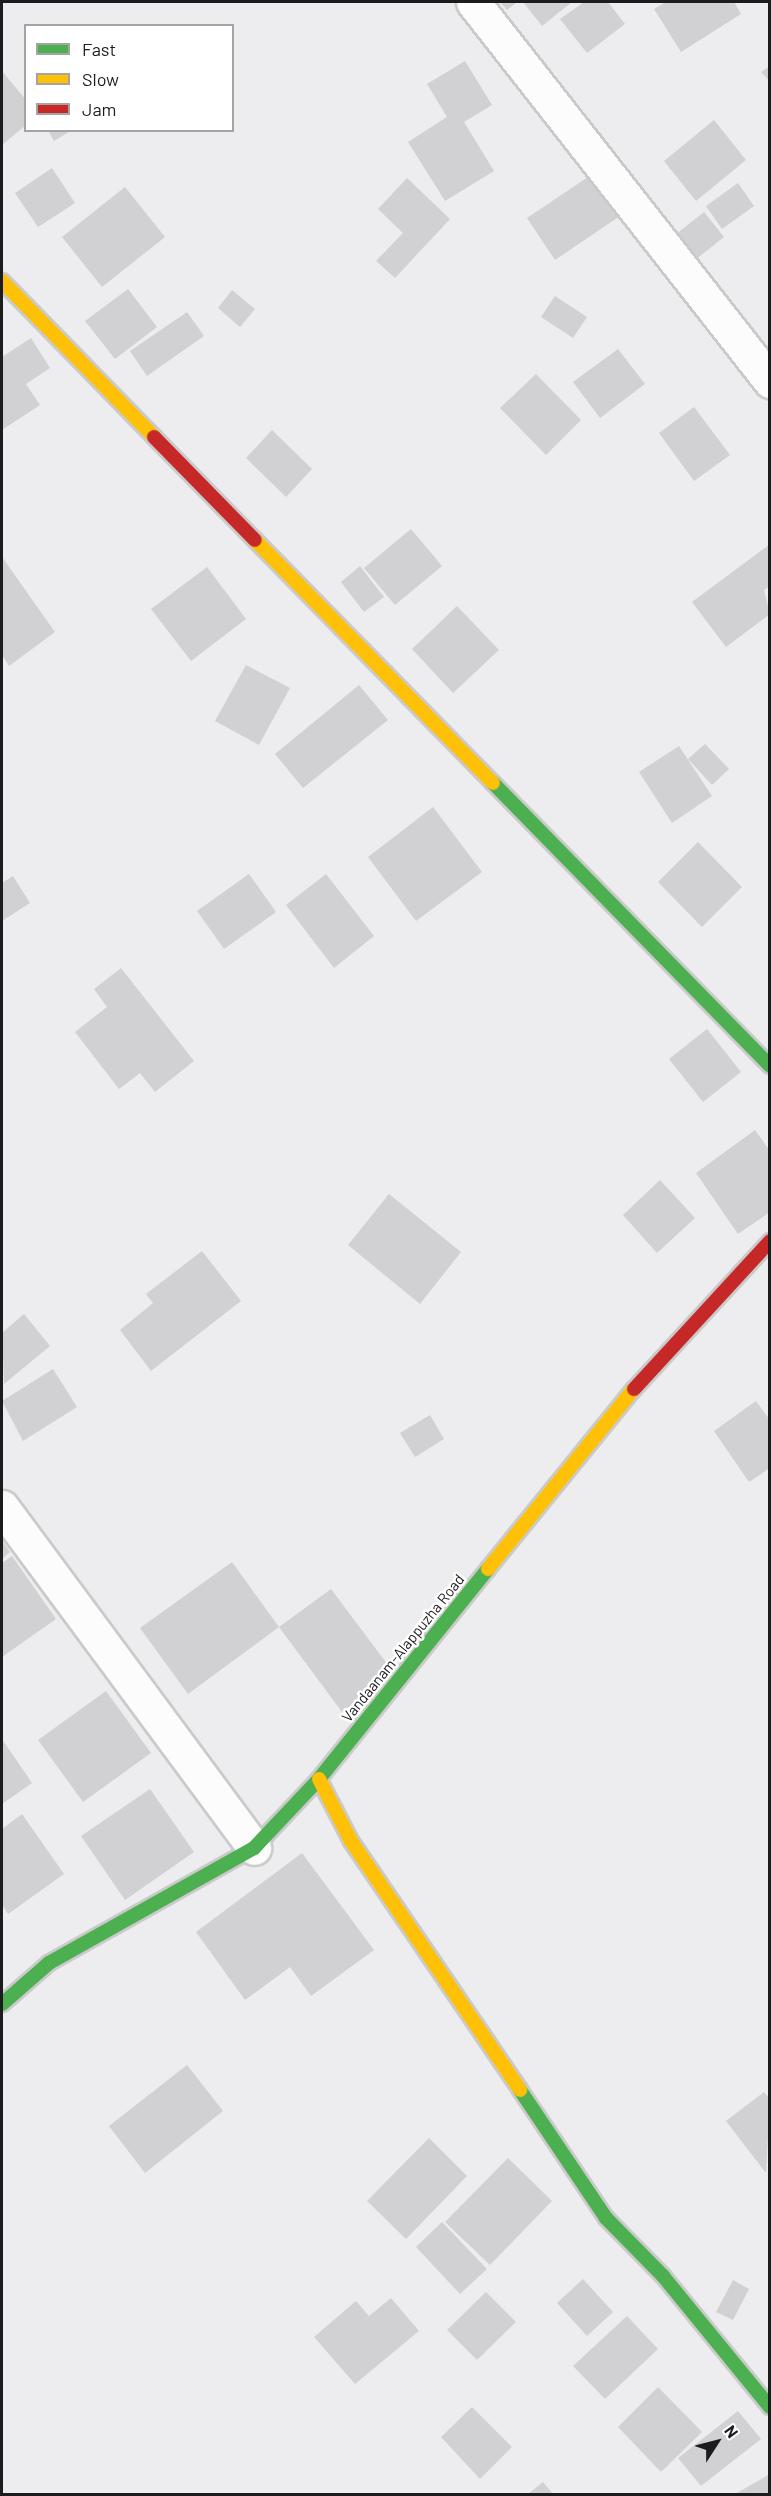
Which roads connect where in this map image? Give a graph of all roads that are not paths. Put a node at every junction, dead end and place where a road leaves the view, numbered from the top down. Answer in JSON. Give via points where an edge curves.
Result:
{"nodes":[{"id":1,"x":473,"y":2,"type":"edge"},
{"id":2,"x":2,"y":281,"type":"edge"},
{"id":3,"x":770,"y":381,"type":"edge"},
{"id":4,"x":770,"y":1066,"type":"edge"},
{"id":5,"x":770,"y":1241,"type":"edge"},
{"id":6,"x":2,"y":1507,"type":"edge"},
{"id":7,"x":319,"y":1779,"type":"junction"},
{"id":8,"x":254,"y":1848,"type":"junction"},
{"id":9,"x":2,"y":2004,"type":"edge"},
{"id":10,"x":770,"y":2407,"type":"edge"}],
"edges":[{"from":1,"to":3,"type":"street"},
{"from":2,"to":4,"type":"street"},
{"from":5,"to":7,"type":"street","name":"Vandaanam-Alappuzha Road","via":[[673,1341]]},
{"from":6,"to":8,"type":"street"},
{"from":7,"to":8,"type":"street","name":"Vandaanam-Alappuzha Road"},
{"from":7,"to":10,"type":"street","via":[[351,1841],[606,2218],[663,2276]]},
{"from":8,"to":9,"type":"street","name":"Vandaanam-Alappuzha Road","via":[[49,1963]]}]}
